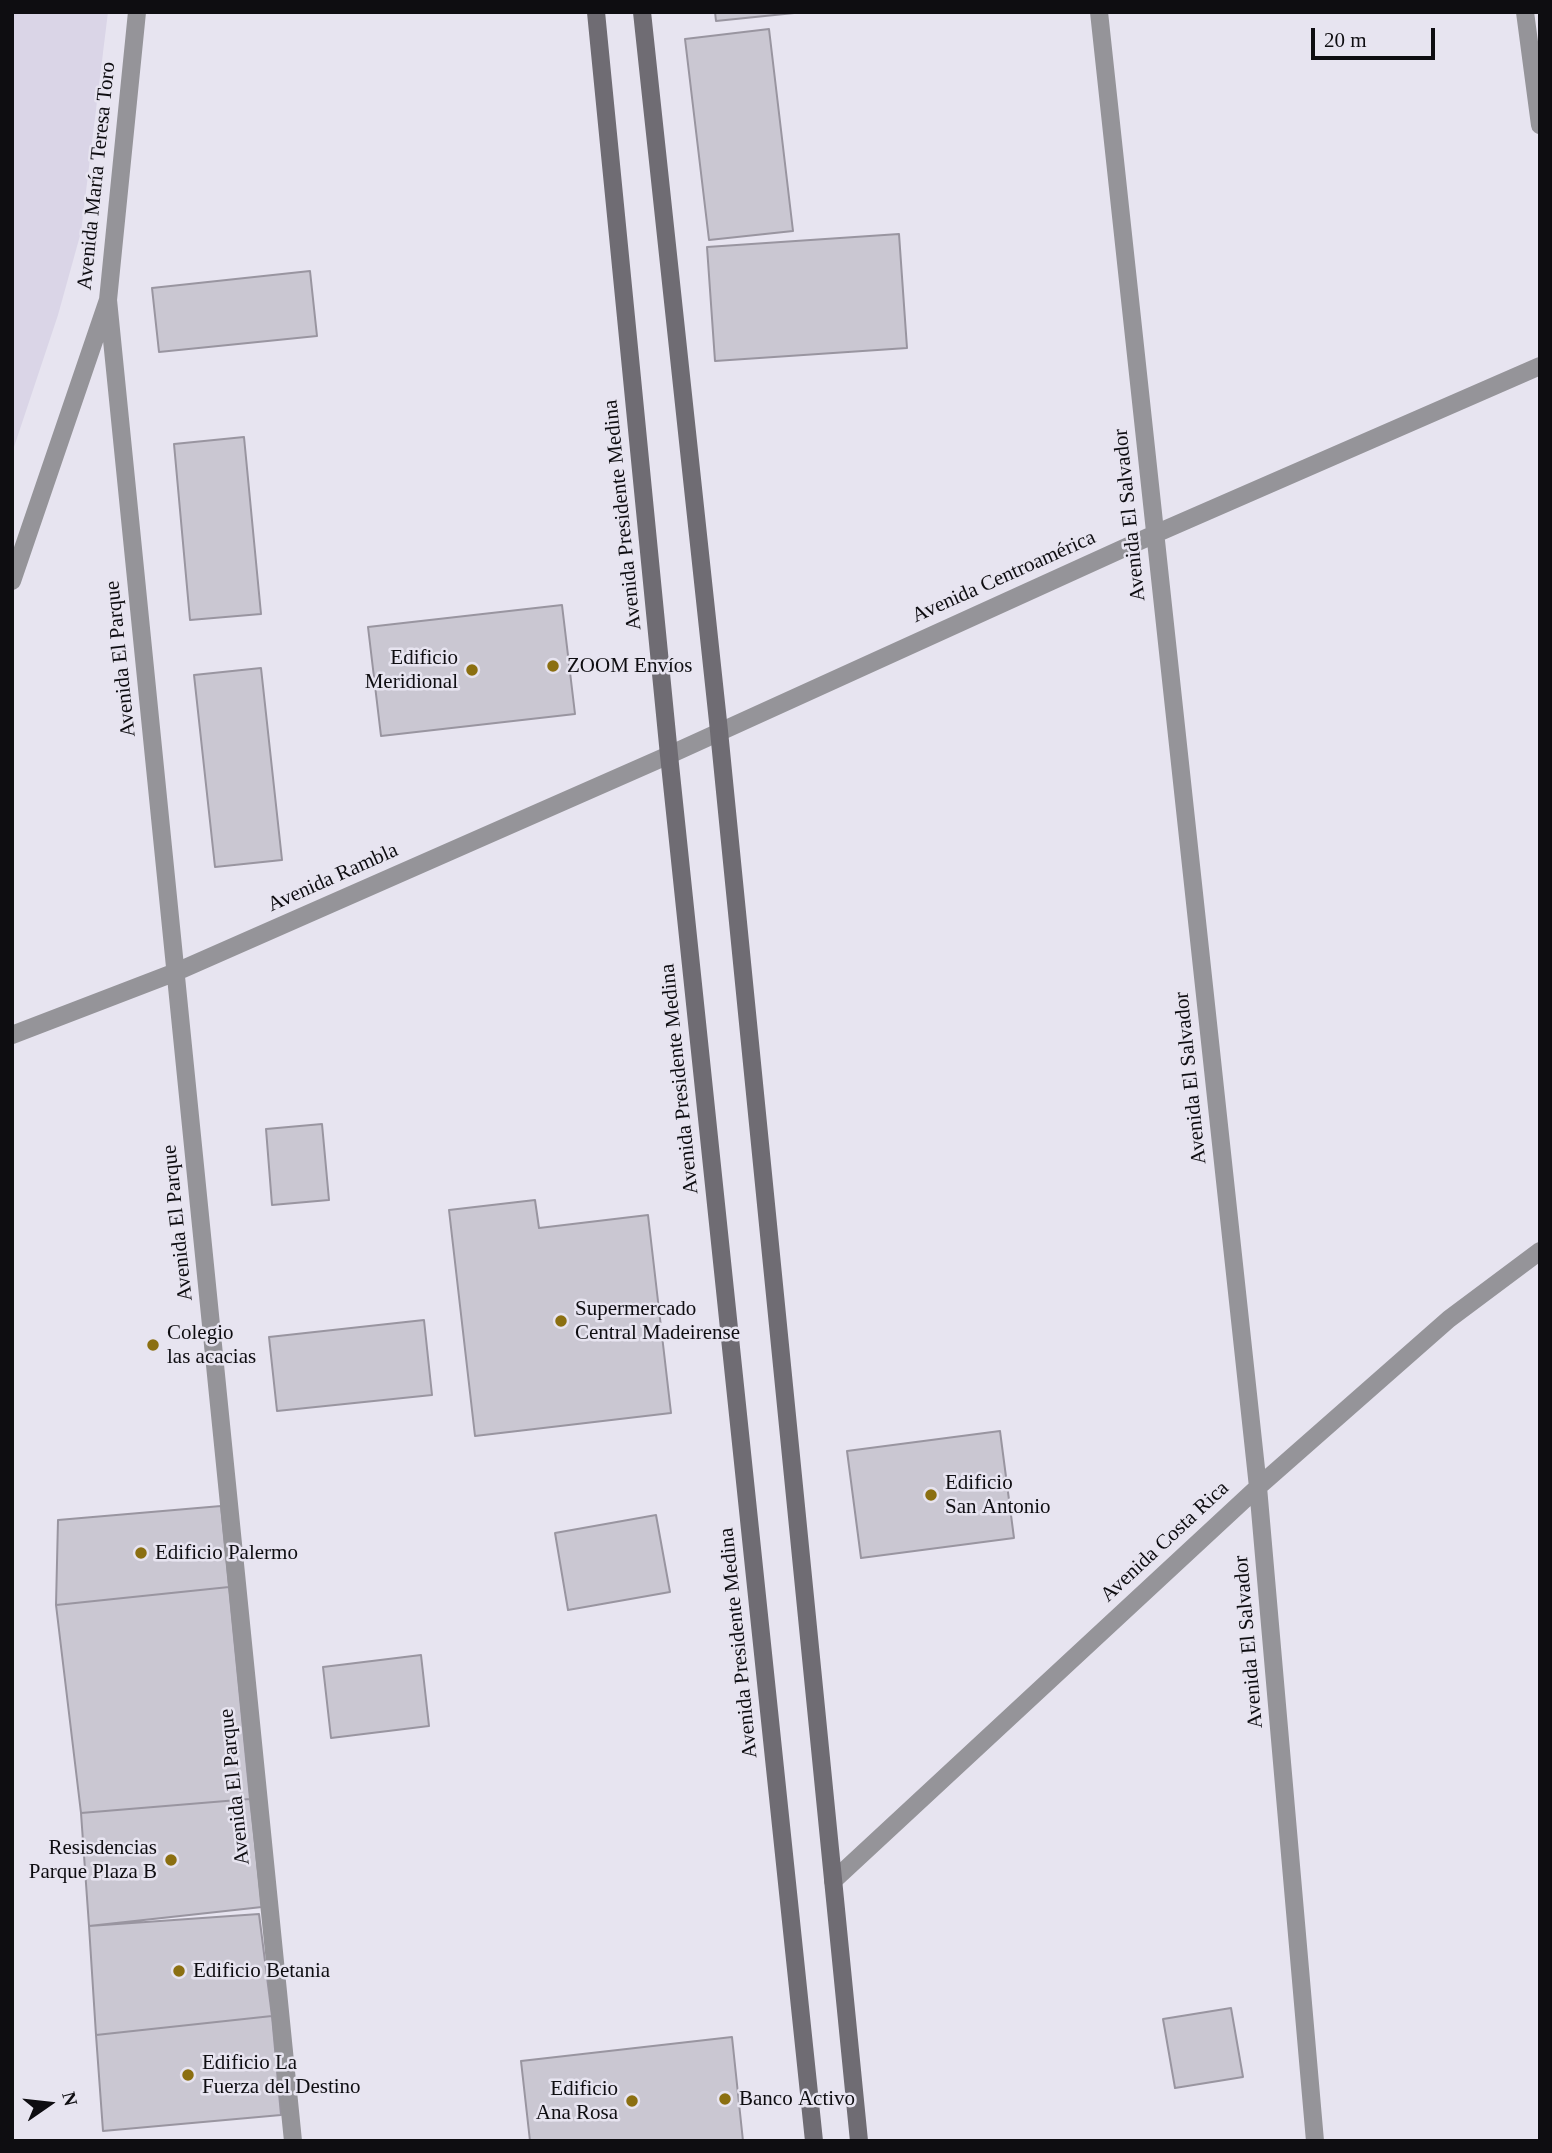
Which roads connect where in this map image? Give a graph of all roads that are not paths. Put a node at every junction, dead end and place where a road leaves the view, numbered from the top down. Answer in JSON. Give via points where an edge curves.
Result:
{"nodes":[{"id":1,"x":137,"y":12,"type":"edge"},
{"id":2,"x":596,"y":12,"type":"edge"},
{"id":3,"x":642,"y":12,"type":"edge"},
{"id":4,"x":1099,"y":12,"type":"edge"},
{"id":5,"x":1525,"y":12,"type":"edge"},
{"id":6,"x":1540,"y":125,"type":"edge"},
{"id":7,"x":108,"y":300,"type":"junction"},
{"id":8,"x":1540,"y":366,"type":"edge"},
{"id":9,"x":1155,"y":534,"type":"junction"},
{"id":10,"x":12,"y":581,"type":"edge"},
{"id":11,"x":719,"y":731,"type":"junction"},
{"id":12,"x":669,"y":755,"type":"junction"},
{"id":13,"x":176,"y":972,"type":"junction"},
{"id":14,"x":12,"y":1035,"type":"edge"},
{"id":15,"x":1540,"y":1251,"type":"edge"},
{"id":16,"x":1258,"y":1487,"type":"junction"},
{"id":17,"x":832,"y":1881,"type":"junction"},
{"id":18,"x":293,"y":2141,"type":"edge"},
{"id":19,"x":814,"y":2141,"type":"edge"},
{"id":20,"x":859,"y":2141,"type":"edge"},
{"id":21,"x":1315,"y":2141,"type":"edge"}],
"edges":[{"from":1,"to":7,"type":"street","name":"Avenida María Teresa Toro"},
{"from":2,"to":12,"type":"street","name":"Avenida Presidente Medina"},
{"from":3,"to":11,"type":"street"},
{"from":4,"to":9,"type":"street","name":"Avenida El Salvador"},
{"from":5,"to":6,"type":"street"},
{"from":7,"to":10,"type":"street","name":"Avenida María Teresa Toro"},
{"from":7,"to":13,"type":"street","name":"Avenida El Parque"},
{"from":8,"to":9,"type":"street","name":"Avenida Centroamérica"},
{"from":9,"to":11,"type":"street","name":"Avenida Centroamérica"},
{"from":9,"to":16,"type":"street","name":"Avenida El Salvador"},
{"from":11,"to":12,"type":"street","name":"Avenida Centroamérica"},
{"from":11,"to":17,"type":"street"},
{"from":12,"to":13,"type":"street","name":"Avenida Rambla"},
{"from":12,"to":19,"type":"street","name":"Avenida Presidente Medina"},
{"from":13,"to":14,"type":"street","name":"Avenida Rambla"},
{"from":13,"to":18,"type":"street","name":"Avenida El Parque"},
{"from":15,"to":16,"type":"street","name":"Avenida Costa Rica","via":[[1449,1319]]},
{"from":16,"to":17,"type":"street","name":"Avenida Costa Rica"},
{"from":16,"to":21,"type":"street","name":"Avenida El Salvador"},
{"from":17,"to":20,"type":"street"}]}
